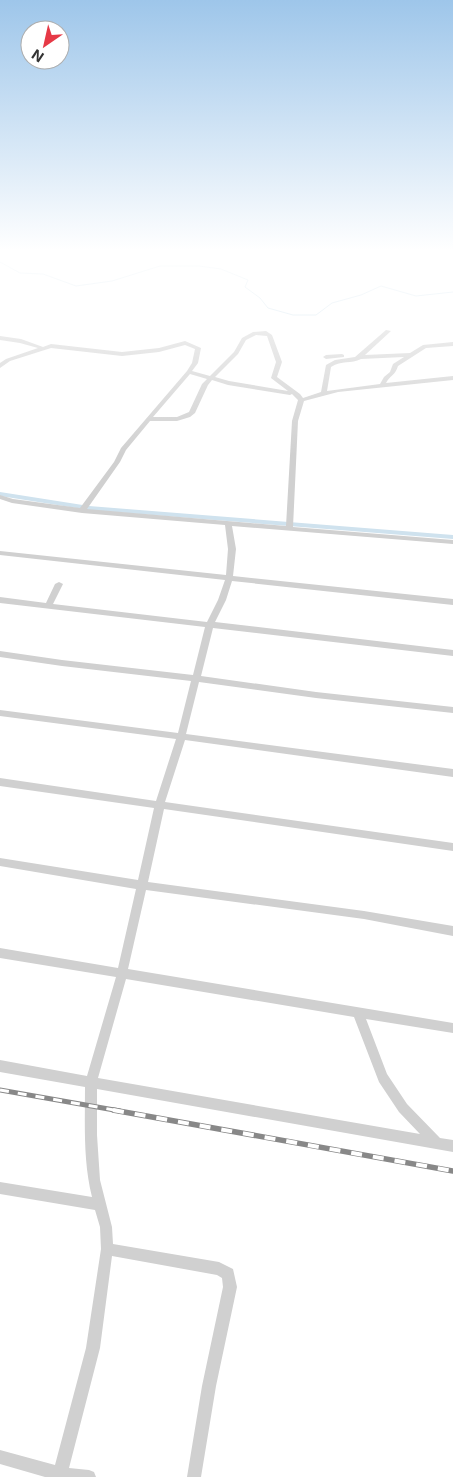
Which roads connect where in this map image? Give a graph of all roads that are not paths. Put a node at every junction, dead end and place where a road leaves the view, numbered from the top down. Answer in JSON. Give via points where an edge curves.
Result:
{"nodes":[{"id":1,"x":388,"y":331,"type":"dead end"},
{"id":2,"x":0,"y":338,"type":"edge"},
{"id":3,"x":453,"y":344,"type":"edge"},
{"id":4,"x":42,"y":348,"type":"junction"},
{"id":5,"x":410,"y":355,"type":"junction"},
{"id":6,"x":326,"y":357,"type":"dead end"},
{"id":7,"x":360,"y":358,"type":"junction"},
{"id":8,"x":0,"y":360,"type":"edge"},
{"id":9,"x":8,"y":360,"type":"junction"},
{"id":10,"x":0,"y":366,"type":"edge"},
{"id":11,"x":189,"y":372,"type":"junction"},
{"id":12,"x":210,"y":377,"type":"junction"},
{"id":13,"x":453,"y":378,"type":"edge"},
{"id":14,"x":382,"y":386,"type":"junction"},
{"id":15,"x":324,"y":394,"type":"junction"},
{"id":16,"x":300,"y":398,"type":"junction"},
{"id":17,"x":148,"y":419,"type":"junction"},
{"id":18,"x":0,"y":498,"type":"edge"},
{"id":19,"x":82,"y":511,"type":"junction"},
{"id":20,"x":228,"y":523,"type":"junction"},
{"id":21,"x":289,"y":528,"type":"junction"},
{"id":22,"x":453,"y":542,"type":"edge"},
{"id":23,"x":0,"y":552,"type":"edge"},
{"id":24,"x":230,"y":579,"type":"junction"},
{"id":25,"x":59,"y":584,"type":"dead end"},
{"id":26,"x":0,"y":600,"type":"edge"},
{"id":27,"x":453,"y":602,"type":"edge"},
{"id":28,"x":48,"y":606,"type":"junction"},
{"id":29,"x":210,"y":624,"type":"junction"},
{"id":30,"x":453,"y":653,"type":"edge"},
{"id":31,"x":0,"y":654,"type":"edge"},
{"id":32,"x":196,"y":679,"type":"junction"},
{"id":33,"x":453,"y":710,"type":"edge"},
{"id":34,"x":0,"y":713,"type":"edge"},
{"id":35,"x":181,"y":736,"type":"junction"},
{"id":36,"x":453,"y":773,"type":"edge"},
{"id":37,"x":0,"y":782,"type":"edge"},
{"id":38,"x":160,"y":804,"type":"junction"},
{"id":39,"x":453,"y":847,"type":"edge"},
{"id":40,"x":0,"y":862,"type":"edge"},
{"id":41,"x":140,"y":884,"type":"junction"},
{"id":42,"x":453,"y":931,"type":"edge"},
{"id":43,"x":0,"y":954,"type":"edge"},
{"id":44,"x":122,"y":974,"type":"junction"},
{"id":45,"x":358,"y":1012,"type":"junction"},
{"id":46,"x":453,"y":1028,"type":"edge"},
{"id":47,"x":0,"y":1066,"type":"edge"},
{"id":48,"x":91,"y":1083,"type":"junction"},
{"id":49,"x":438,"y":1144,"type":"junction"},
{"id":50,"x":453,"y":1146,"type":"edge"},
{"id":51,"x":0,"y":1188,"type":"edge"},
{"id":52,"x":100,"y":1204,"type":"junction"},
{"id":53,"x":107,"y":1249,"type":"junction"},
{"id":54,"x":0,"y":1457,"type":"edge"},
{"id":55,"x":60,"y":1474,"type":"junction"},
{"id":56,"x":89,"y":1477,"type":"edge"},
{"id":57,"x":194,"y":1477,"type":"edge"}],
"edges":[{"from":1,"to":7,"type":"street"},
{"from":2,"to":4,"type":"street"},
{"from":3,"to":5,"type":"street","via":[[424,346]]},
{"from":4,"to":9,"type":"street"},
{"from":4,"to":11,"type":"street","via":[[55,346],[122,354],[185,343],[200,350]]},
{"from":5,"to":7,"type":"street"},
{"from":5,"to":14,"type":"street","via":[[394,365],[393,373]]},
{"from":6,"to":7,"type":"street"},
{"from":7,"to":15,"type":"street","via":[[328,366]]},
{"from":8,"to":9,"type":"street"},
{"from":9,"to":10,"type":"street"},
{"from":11,"to":12,"type":"street"},
{"from":11,"to":17,"type":"street"},
{"from":12,"to":16,"type":"street"},
{"from":12,"to":16,"type":"street","via":[[236,353],[244,339],[255,333],[266,333],[279,362],[274,378]]},
{"from":12,"to":17,"type":"street","via":[[188,416]]},
{"from":13,"to":14,"type":"street"},
{"from":14,"to":15,"type":"street"},
{"from":15,"to":16,"type":"street"},
{"from":16,"to":21,"type":"street","via":[[295,421]]},
{"from":17,"to":19,"type":"street","via":[[123,449]]},
{"from":18,"to":19,"type":"street"},
{"from":19,"to":20,"type":"street"},
{"from":20,"to":21,"type":"street"},
{"from":20,"to":24,"type":"street","via":[[233,550]]},
{"from":21,"to":22,"type":"street"},
{"from":23,"to":24,"type":"street"},
{"from":24,"to":27,"type":"street"},
{"from":24,"to":29,"type":"street"},
{"from":25,"to":28,"type":"street"},
{"from":26,"to":28,"type":"street"},
{"from":28,"to":29,"type":"street"},
{"from":29,"to":30,"type":"street"},
{"from":29,"to":32,"type":"street"},
{"from":31,"to":32,"type":"street"},
{"from":32,"to":33,"type":"street"},
{"from":32,"to":35,"type":"street"},
{"from":34,"to":35,"type":"street"},
{"from":35,"to":36,"type":"street"},
{"from":35,"to":38,"type":"street"},
{"from":37,"to":38,"type":"street"},
{"from":38,"to":39,"type":"street"},
{"from":38,"to":41,"type":"street"},
{"from":40,"to":41,"type":"street"},
{"from":41,"to":42,"type":"street","via":[[364,915]]},
{"from":41,"to":44,"type":"street"},
{"from":43,"to":44,"type":"street"},
{"from":44,"to":45,"type":"street"},
{"from":44,"to":48,"type":"street"},
{"from":45,"to":46,"type":"street"},
{"from":45,"to":49,"type":"street","via":[[383,1078],[403,1108]]},
{"from":47,"to":48,"type":"street"},
{"from":48,"to":49,"type":"street"},
{"from":48,"to":52,"type":"street","via":[[94,1180]]},
{"from":49,"to":50,"type":"street"},
{"from":51,"to":52,"type":"street"},
{"from":52,"to":53,"type":"street"},
{"from":53,"to":55,"type":"street","via":[[93,1348]]},
{"from":53,"to":57,"type":"street","via":[[219,1269],[228,1274],[230,1287]]},
{"from":54,"to":55,"type":"street"},
{"from":55,"to":56,"type":"street"}]}
